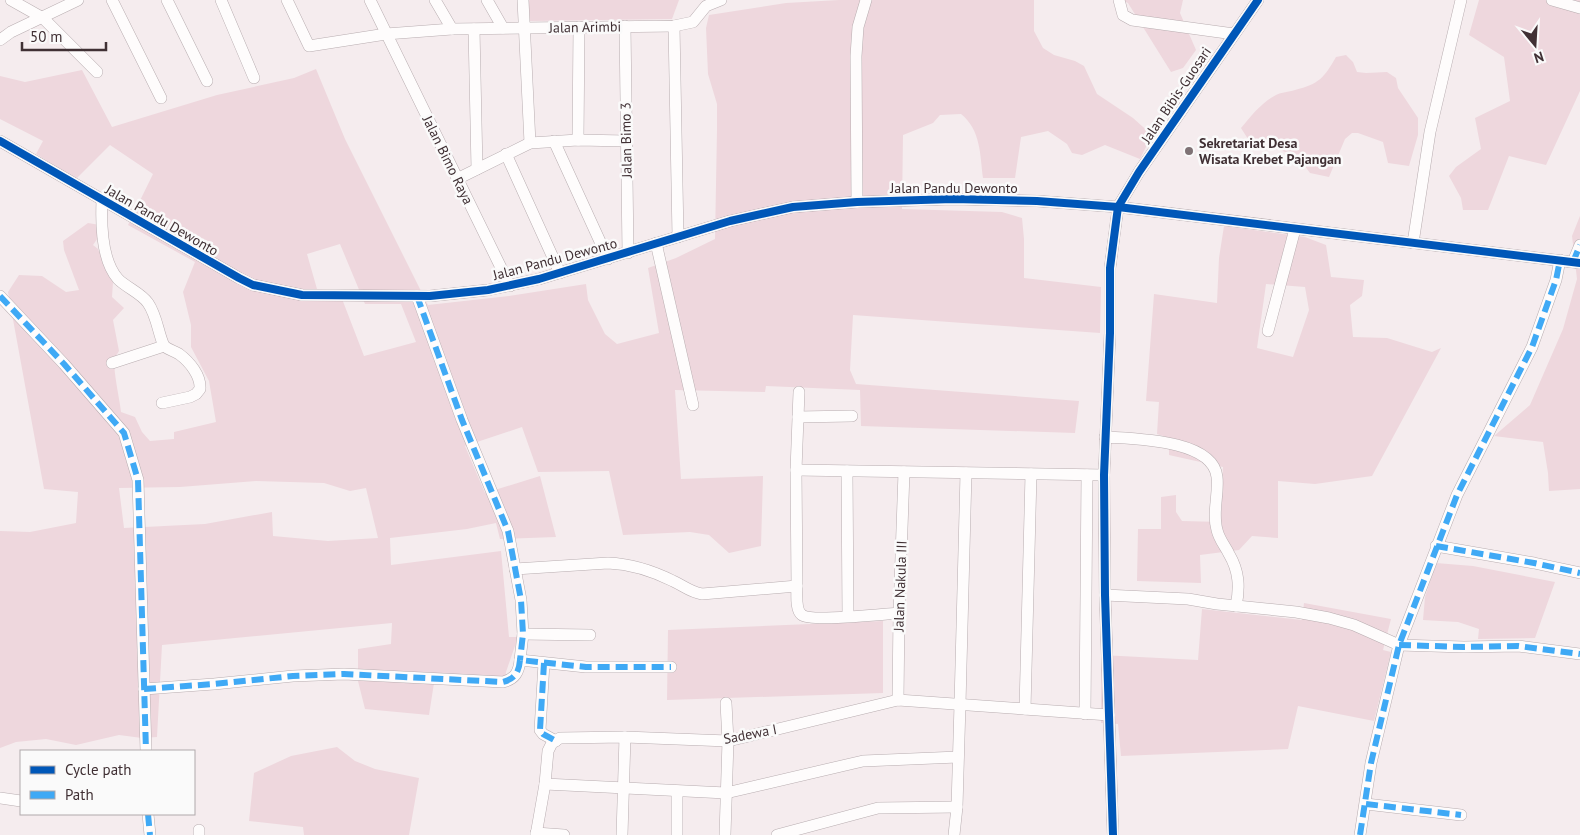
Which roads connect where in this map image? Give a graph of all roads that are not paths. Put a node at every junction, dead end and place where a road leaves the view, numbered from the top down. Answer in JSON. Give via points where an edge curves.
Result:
{"nodes":[{"id":1,"x":11,"y":0,"type":"edge"},
{"id":2,"x":78,"y":0,"type":"edge"},
{"id":3,"x":112,"y":0,"type":"edge"},
{"id":4,"x":167,"y":0,"type":"edge"},
{"id":5,"x":221,"y":0,"type":"edge"},
{"id":6,"x":287,"y":0,"type":"edge"},
{"id":7,"x":370,"y":0,"type":"edge"},
{"id":8,"x":435,"y":0,"type":"edge"},
{"id":9,"x":487,"y":0,"type":"edge"},
{"id":10,"x":523,"y":0,"type":"edge"},
{"id":11,"x":721,"y":0,"type":"edge"},
{"id":12,"x":866,"y":0,"type":"edge"},
{"id":13,"x":1119,"y":0,"type":"edge"},
{"id":14,"x":1258,"y":0,"type":"edge"},
{"id":15,"x":1462,"y":0,"type":"edge"},
{"id":16,"x":1552,"y":0,"type":"edge"},
{"id":17,"x":1580,"y":8,"type":"edge"},
{"id":18,"x":44,"y":18,"type":"junction"},
{"id":19,"x":625,"y":26,"type":"junction"},
{"id":20,"x":674,"y":26,"type":"junction"},
{"id":21,"x":579,"y":27,"type":"junction"},
{"id":22,"x":503,"y":28,"type":"junction"},
{"id":23,"x":524,"y":28,"type":"junction"},
{"id":24,"x":452,"y":29,"type":"junction"},
{"id":25,"x":474,"y":29,"type":"junction"},
{"id":26,"x":386,"y":34,"type":"junction"},
{"id":27,"x":1234,"y":34,"type":"junction"},
{"id":28,"x":0,"y":40,"type":"edge"},
{"id":29,"x":97,"y":72,"type":"dead end"},
{"id":30,"x":254,"y":78,"type":"dead end"},
{"id":31,"x":207,"y":80,"type":"dead end"},
{"id":32,"x":161,"y":98,"type":"dead end"},
{"id":33,"x":578,"y":140,"type":"junction"},
{"id":34,"x":0,"y":141,"type":"edge"},
{"id":35,"x":554,"y":141,"type":"junction"},
{"id":36,"x":626,"y":141,"type":"junction"},
{"id":37,"x":530,"y":143,"type":"junction"},
{"id":38,"x":506,"y":154,"type":"junction"},
{"id":39,"x":477,"y":169,"type":"junction"},
{"id":40,"x":457,"y":179,"type":"junction"},
{"id":41,"x":102,"y":201,"type":"junction"},
{"id":42,"x":857,"y":202,"type":"junction"},
{"id":43,"x":1118,"y":207,"type":"junction"},
{"id":44,"x":1295,"y":228,"type":"junction"},
{"id":45,"x":678,"y":237,"type":"junction"},
{"id":46,"x":656,"y":243,"type":"junction"},
{"id":47,"x":1412,"y":243,"type":"junction"},
{"id":48,"x":1580,"y":245,"type":"edge"},
{"id":49,"x":628,"y":253,"type":"junction"},
{"id":50,"x":608,"y":258,"type":"junction"},
{"id":51,"x":1560,"y":260,"type":"junction"},
{"id":52,"x":1577,"y":262,"type":"edge"},
{"id":53,"x":560,"y":272,"type":"junction"},
{"id":54,"x":510,"y":286,"type":"junction"},
{"id":55,"x":0,"y":296,"type":"edge"},
{"id":56,"x":417,"y":296,"type":"junction"},
{"id":57,"x":1268,"y":331,"type":"dead end"},
{"id":58,"x":164,"y":346,"type":"junction"},
{"id":59,"x":112,"y":363,"type":"dead end"},
{"id":60,"x":799,"y":392,"type":"dead end"},
{"id":61,"x":162,"y":403,"type":"dead end"},
{"id":62,"x":692,"y":406,"type":"dead end"},
{"id":63,"x":852,"y":416,"type":"dead end"},
{"id":64,"x":798,"y":417,"type":"junction"},
{"id":65,"x":1105,"y":437,"type":"junction"},
{"id":66,"x":796,"y":470,"type":"junction"},
{"id":67,"x":847,"y":471,"type":"junction"},
{"id":68,"x":904,"y":472,"type":"junction"},
{"id":69,"x":966,"y":473,"type":"junction"},
{"id":70,"x":1031,"y":474,"type":"junction"},
{"id":71,"x":1087,"y":475,"type":"junction"},
{"id":72,"x":1104,"y":475,"type":"junction"},
{"id":73,"x":1436,"y":546,"type":"junction"},
{"id":74,"x":515,"y":569,"type":"junction"},
{"id":75,"x":1580,"y":574,"type":"edge"},
{"id":76,"x":797,"y":586,"type":"junction"},
{"id":77,"x":1105,"y":595,"type":"junction"},
{"id":78,"x":1236,"y":606,"type":"junction"},
{"id":79,"x":899,"y":613,"type":"junction"},
{"id":80,"x":848,"y":616,"type":"junction"},
{"id":81,"x":523,"y":634,"type":"junction"},
{"id":82,"x":590,"y":635,"type":"dead end"},
{"id":83,"x":1399,"y":645,"type":"junction"},
{"id":84,"x":1580,"y":654,"type":"edge"},
{"id":85,"x":520,"y":660,"type":"junction"},
{"id":86,"x":544,"y":663,"type":"junction"},
{"id":87,"x":671,"y":667,"type":"dead end"},
{"id":88,"x":1086,"y":674,"type":"junction"},
{"id":89,"x":1109,"y":674,"type":"junction"},
{"id":90,"x":144,"y":689,"type":"junction"},
{"id":91,"x":898,"y":700,"type":"junction"},
{"id":92,"x":726,"y":703,"type":"dead end"},
{"id":93,"x":960,"y":704,"type":"junction"},
{"id":94,"x":1024,"y":709,"type":"junction"},
{"id":95,"x":1085,"y":714,"type":"junction"},
{"id":96,"x":1109,"y":715,"type":"junction"},
{"id":97,"x":625,"y":737,"type":"junction"},
{"id":98,"x":556,"y":740,"type":"junction"},
{"id":99,"x":728,"y":741,"type":"junction"},
{"id":100,"x":146,"y":750,"type":"edge"},
{"id":101,"x":958,"y":756,"type":"junction"},
{"id":102,"x":546,"y":784,"type":"junction"},
{"id":103,"x":624,"y":788,"type":"junction"},
{"id":104,"x":676,"y":791,"type":"junction"},
{"id":105,"x":726,"y":793,"type":"junction"},
{"id":106,"x":0,"y":798,"type":"edge"},
{"id":107,"x":20,"y":801,"type":"edge"},
{"id":108,"x":1366,"y":804,"type":"junction"},
{"id":109,"x":956,"y":807,"type":"junction"},
{"id":110,"x":148,"y":815,"type":"edge"},
{"id":111,"x":1461,"y":815,"type":"dead end"},
{"id":112,"x":536,"y":834,"type":"edge"},
{"id":113,"x":150,"y":835,"type":"edge"},
{"id":114,"x":564,"y":835,"type":"edge"},
{"id":115,"x":622,"y":835,"type":"edge"},
{"id":116,"x":676,"y":835,"type":"edge"},
{"id":117,"x":725,"y":835,"type":"edge"},
{"id":118,"x":777,"y":835,"type":"edge"},
{"id":119,"x":954,"y":835,"type":"edge"},
{"id":120,"x":1113,"y":835,"type":"edge"},
{"id":121,"x":1360,"y":835,"type":"edge"}],
"edges":[{"from":1,"to":18,"type":"street"},
{"from":2,"to":18,"type":"street"},
{"from":3,"to":32,"type":"street"},
{"from":4,"to":31,"type":"street"},
{"from":5,"to":30,"type":"street"},
{"from":6,"to":26,"type":"street","name":"Jalan Arimbi","via":[[309,46]]},
{"from":7,"to":26,"type":"street","name":"Jalan Bimo Raya"},
{"from":8,"to":24,"type":"street"},
{"from":9,"to":22,"type":"street"},
{"from":10,"to":23,"type":"street"},
{"from":11,"to":20,"type":"street","via":[[706,6],[693,22]]},
{"from":12,"to":42,"type":"street","via":[[858,28],[856,56]]},
{"from":13,"to":27,"type":"street","via":[[1123,15],[1132,20]]},
{"from":14,"to":27,"type":"street","name":"Jalan Bibis-Guosari"},
{"from":15,"to":47,"type":"street","via":[[1430,132]]},
{"from":16,"to":17,"type":"street"},
{"from":18,"to":28,"type":"street"},
{"from":18,"to":29,"type":"street"},
{"from":19,"to":20,"type":"street","name":"Jalan Arimbi"},
{"from":19,"to":21,"type":"street","name":"Jalan Arimbi"},
{"from":19,"to":36,"type":"street","name":"Jalan Bimo 3"},
{"from":20,"to":45,"type":"street"},
{"from":21,"to":23,"type":"street","name":"Jalan Arimbi"},
{"from":21,"to":33,"type":"street"},
{"from":22,"to":23,"type":"street","name":"Jalan Arimbi"},
{"from":22,"to":25,"type":"street","name":"Jalan Arimbi"},
{"from":23,"to":37,"type":"street"},
{"from":24,"to":25,"type":"street","name":"Jalan Arimbi"},
{"from":24,"to":26,"type":"street","name":"Jalan Arimbi"},
{"from":25,"to":39,"type":"street"},
{"from":26,"to":40,"type":"street","name":"Jalan Bimo Raya"},
{"from":27,"to":43,"type":"street","name":"Jalan Bibis-Guosari"},
{"from":33,"to":35,"type":"street"},
{"from":33,"to":36,"type":"street"},
{"from":34,"to":41,"type":"street","name":"Jalan Pandu Dewonto"},
{"from":35,"to":37,"type":"street"},
{"from":35,"to":50,"type":"street"},
{"from":36,"to":49,"type":"street","name":"Jalan Bimo 3"},
{"from":37,"to":38,"type":"street"},
{"from":38,"to":39,"type":"street"},
{"from":38,"to":53,"type":"street"},
{"from":39,"to":40,"type":"street"},
{"from":40,"to":54,"type":"street","name":"Jalan Bimo Raya"},
{"from":41,"to":56,"type":"street","name":"Jalan Pandu Dewonto","via":[[253,285],[302,294]]},
{"from":41,"to":58,"type":"street","via":[[101,224],[107,257],[119,280],[149,305]]},
{"from":42,"to":43,"type":"street","name":"Jalan Pandu Dewonto","via":[[986,199]]},
{"from":42,"to":45,"type":"street","name":"Jalan Pandu Dewonto","via":[[793,207]]},
{"from":43,"to":44,"type":"street","name":"Jalan Pandu Dewonto"},
{"from":43,"to":65,"type":"street","via":[[1110,268]]},
{"from":44,"to":47,"type":"street","name":"Jalan Pandu Dewonto"},
{"from":44,"to":57,"type":"street"},
{"from":45,"to":46,"type":"street","name":"Jalan Pandu Dewonto"},
{"from":46,"to":49,"type":"street","name":"Jalan Pandu Dewonto"},
{"from":46,"to":62,"type":"street"},
{"from":47,"to":51,"type":"street","name":"Jalan Pandu Dewonto"},
{"from":48,"to":52,"type":"street"},
{"from":49,"to":50,"type":"street","name":"Jalan Pandu Dewonto"},
{"from":50,"to":53,"type":"street","name":"Jalan Pandu Dewonto"},
{"from":51,"to":52,"type":"street","name":"Jalan Pandu Dewonto"},
{"from":51,"to":73,"type":"street","via":[[1532,347],[1457,495]]},
{"from":53,"to":54,"type":"street","name":"Jalan Pandu Dewonto"},
{"from":54,"to":56,"type":"street","name":"Jalan Pandu Dewonto"},
{"from":55,"to":90,"type":"street","via":[[124,433],[138,480]]},
{"from":56,"to":74,"type":"street","via":[[462,420],[508,531]]},
{"from":58,"to":59,"type":"street"},
{"from":58,"to":61,"type":"street","via":[[194,368],[201,386],[199,392],[190,397]]},
{"from":60,"to":64,"type":"street"},
{"from":63,"to":64,"type":"street"},
{"from":64,"to":66,"type":"street"},
{"from":65,"to":72,"type":"street"},
{"from":65,"to":78,"type":"street","via":[[1156,440],[1199,453],[1216,470],[1217,532],[1239,581]]},
{"from":66,"to":67,"type":"street"},
{"from":66,"to":76,"type":"street"},
{"from":67,"to":68,"type":"street"},
{"from":67,"to":80,"type":"street"},
{"from":68,"to":69,"type":"street"},
{"from":68,"to":79,"type":"street","name":"Jalan Nakula III"},
{"from":69,"to":70,"type":"street"},
{"from":69,"to":93,"type":"street"},
{"from":70,"to":71,"type":"street"},
{"from":70,"to":94,"type":"street"},
{"from":71,"to":72,"type":"street"},
{"from":71,"to":88,"type":"street"},
{"from":72,"to":77,"type":"street"},
{"from":73,"to":75,"type":"street"},
{"from":73,"to":83,"type":"street"},
{"from":74,"to":76,"type":"street","via":[[621,564],[651,572],[702,594]]},
{"from":74,"to":81,"type":"street"},
{"from":76,"to":80,"type":"street","via":[[798,608],[804,617]]},
{"from":77,"to":78,"type":"street","via":[[1188,599]]},
{"from":77,"to":89,"type":"street"},
{"from":78,"to":83,"type":"street","via":[[1329,618]]},
{"from":79,"to":80,"type":"street"},
{"from":79,"to":91,"type":"street","name":"Jalan Nakula III"},
{"from":81,"to":82,"type":"street"},
{"from":81,"to":85,"type":"street"},
{"from":83,"to":84,"type":"street","via":[[1518,646]]},
{"from":83,"to":108,"type":"street","via":[[1371,763]]},
{"from":85,"to":86,"type":"street"},
{"from":85,"to":90,"type":"street","via":[[514,677],[503,682],[344,674]]},
{"from":86,"to":87,"type":"street","via":[[586,667]]},
{"from":86,"to":98,"type":"street","via":[[540,730]]},
{"from":88,"to":89,"type":"street"},
{"from":88,"to":95,"type":"street"},
{"from":89,"to":96,"type":"street"},
{"from":90,"to":100,"type":"street"},
{"from":91,"to":93,"type":"street","name":"Sadewa I"},
{"from":91,"to":99,"type":"street","name":"Sadewa I"},
{"from":92,"to":99,"type":"street"},
{"from":93,"to":94,"type":"street","name":"Sadewa I"},
{"from":93,"to":101,"type":"street"},
{"from":94,"to":95,"type":"street","name":"Sadewa I"},
{"from":95,"to":96,"type":"street","name":"Sadewa I"},
{"from":96,"to":120,"type":"street"},
{"from":97,"to":98,"type":"street","name":"Sadewa I"},
{"from":97,"to":99,"type":"street","name":"Sadewa I"},
{"from":97,"to":103,"type":"street"},
{"from":98,"to":102,"type":"street","via":[[547,755]]},
{"from":99,"to":105,"type":"street"},
{"from":101,"to":105,"type":"street","via":[[863,761]]},
{"from":101,"to":109,"type":"street"},
{"from":102,"to":103,"type":"street"},
{"from":102,"to":112,"type":"street"},
{"from":103,"to":104,"type":"street"},
{"from":103,"to":115,"type":"street"},
{"from":104,"to":105,"type":"street"},
{"from":104,"to":116,"type":"street"},
{"from":105,"to":117,"type":"street"},
{"from":106,"to":107,"type":"street"},
{"from":108,"to":111,"type":"street"},
{"from":108,"to":121,"type":"street"},
{"from":109,"to":118,"type":"street","via":[[878,808]]},
{"from":109,"to":119,"type":"street"},
{"from":110,"to":113,"type":"street"},
{"from":112,"to":114,"type":"street"}]}
